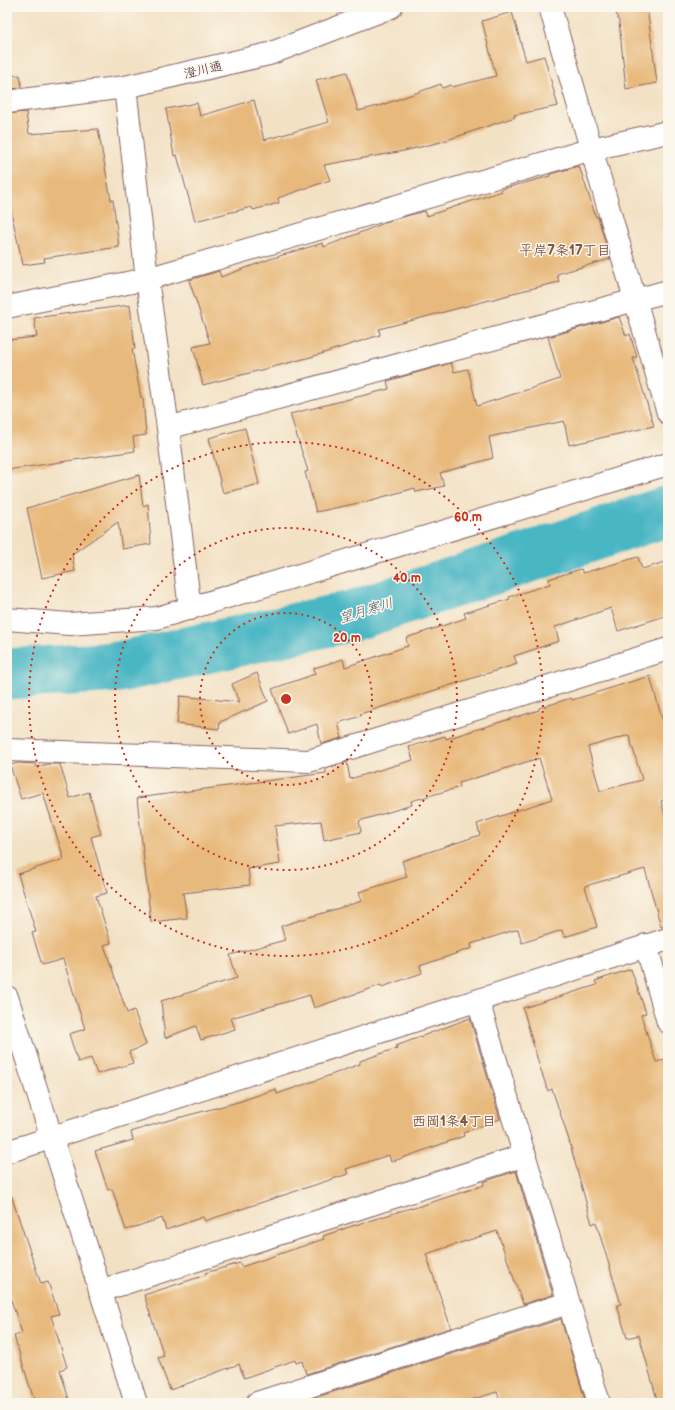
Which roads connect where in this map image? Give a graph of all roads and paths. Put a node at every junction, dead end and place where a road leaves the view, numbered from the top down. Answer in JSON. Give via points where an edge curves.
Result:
{"nodes":[{"id":1,"x":391,"y":7,"type":"edge"},
{"id":2,"x":550,"y":7,"type":"edge"},
{"id":3,"x":125,"y":87,"type":"junction"},
{"id":4,"x":7,"y":102,"type":"edge"},
{"id":5,"x":668,"y":132,"type":"edge"},
{"id":6,"x":592,"y":150,"type":"junction"},
{"id":7,"x":147,"y":279,"type":"junction"},
{"id":8,"x":668,"y":291,"type":"edge"},
{"id":9,"x":635,"y":299,"type":"junction"},
{"id":10,"x":7,"y":307,"type":"edge"},
{"id":11,"x":668,"y":413,"type":"edge"},
{"id":12,"x":168,"y":428,"type":"junction"},
{"id":13,"x":668,"y":464,"type":"edge"},
{"id":14,"x":190,"y":609,"type":"junction"},
{"id":15,"x":7,"y":619,"type":"edge"},
{"id":16,"x":668,"y":649,"type":"edge"},
{"id":17,"x":7,"y":750,"type":"edge"},
{"id":18,"x":668,"y":939,"type":"edge"},
{"id":19,"x":646,"y":945,"type":"junction"},
{"id":20,"x":7,"y":997,"type":"edge"},
{"id":21,"x":478,"y":1001,"type":"junction"},
{"id":22,"x":668,"y":1022,"type":"edge"},
{"id":23,"x":52,"y":1138,"type":"junction"},
{"id":24,"x":7,"y":1152,"type":"edge"},
{"id":25,"x":525,"y":1155,"type":"junction"},
{"id":26,"x":100,"y":1291,"type":"junction"},
{"id":27,"x":568,"y":1303,"type":"junction"},
{"id":28,"x":136,"y":1403,"type":"edge"},
{"id":29,"x":257,"y":1403,"type":"edge"},
{"id":30,"x":599,"y":1403,"type":"edge"}],
"edges":[{"from":1,"to":3,"type":"street","name":"澄川通","via":[[269,54]]},
{"from":2,"to":6,"type":"street"},
{"from":3,"to":4,"type":"street","name":"澄川通"},
{"from":3,"to":7,"type":"street"},
{"from":5,"to":6,"type":"street"},
{"from":6,"to":7,"type":"street"},
{"from":6,"to":9,"type":"street"},
{"from":7,"to":10,"type":"street"},
{"from":7,"to":12,"type":"street"},
{"from":8,"to":9,"type":"street"},
{"from":9,"to":11,"type":"street"},
{"from":9,"to":12,"type":"street"},
{"from":12,"to":14,"type":"street"},
{"from":13,"to":14,"type":"street"},
{"from":14,"to":15,"type":"street","via":[[157,618],[70,624]]},
{"from":16,"to":17,"type":"street","via":[[309,761]]},
{"from":18,"to":19,"type":"street"},
{"from":19,"to":21,"type":"street"},
{"from":19,"to":22,"type":"street"},
{"from":20,"to":23,"type":"street"},
{"from":21,"to":23,"type":"street"},
{"from":21,"to":25,"type":"street"},
{"from":23,"to":24,"type":"street"},
{"from":23,"to":26,"type":"street"},
{"from":25,"to":26,"type":"street"},
{"from":25,"to":27,"type":"street"},
{"from":26,"to":28,"type":"street"},
{"from":27,"to":29,"type":"street"},
{"from":27,"to":30,"type":"street"}]}
